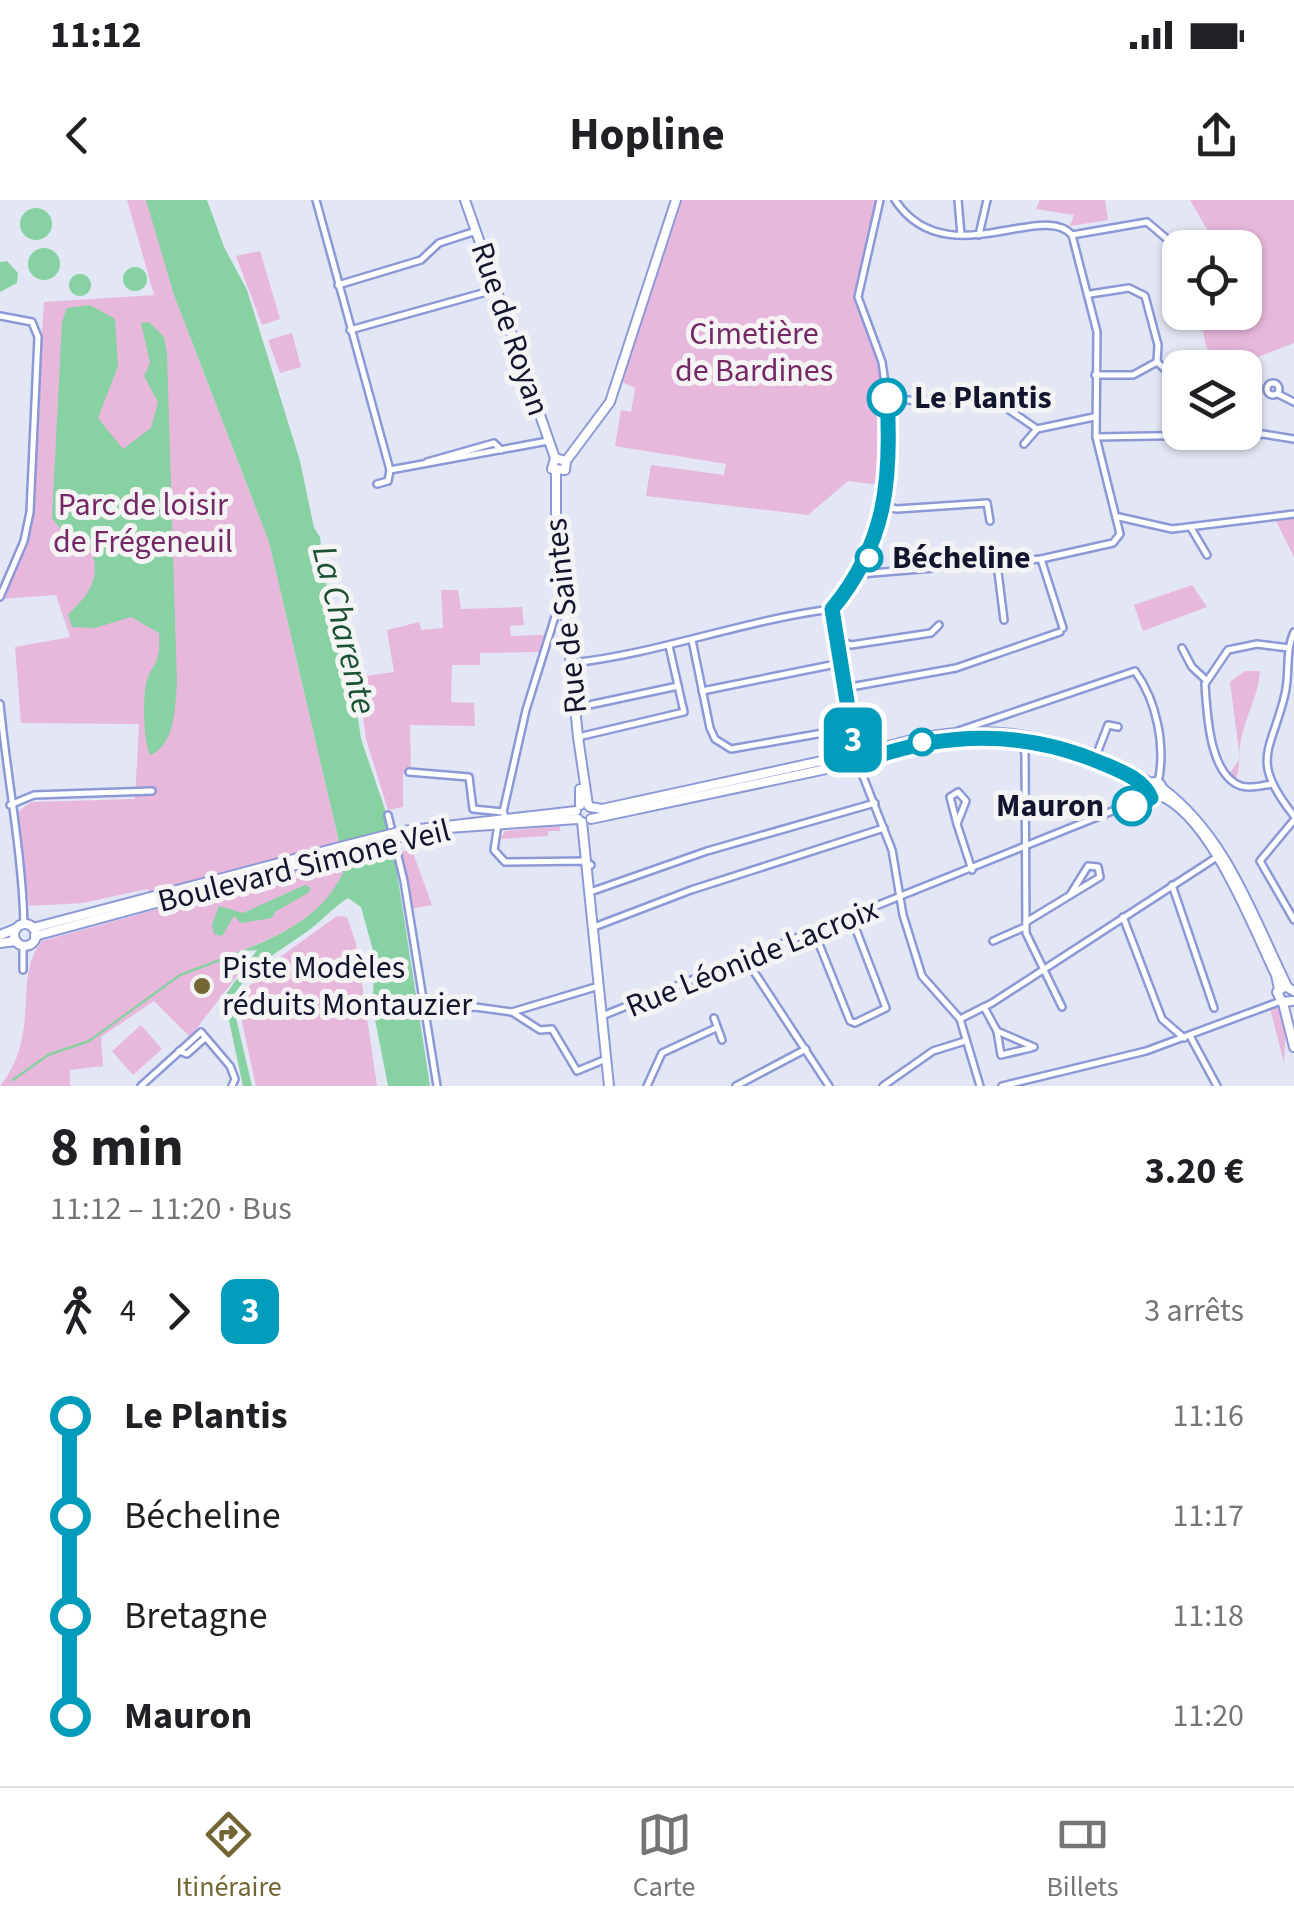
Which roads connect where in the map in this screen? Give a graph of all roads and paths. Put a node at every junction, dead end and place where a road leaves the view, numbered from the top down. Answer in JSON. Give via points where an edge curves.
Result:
{"nodes":[{"id":1,"x":316,"y":200,"type":"edge"},
{"id":2,"x":464,"y":200,"type":"edge"},
{"id":3,"x":676,"y":200,"type":"edge"},
{"id":4,"x":880,"y":200,"type":"edge"},
{"id":5,"x":896,"y":200,"type":"edge"},
{"id":6,"x":958,"y":200,"type":"edge"},
{"id":7,"x":988,"y":200,"type":"edge"},
{"id":8,"x":476,"y":231,"type":"junction"},
{"id":9,"x":1162,"y":234,"type":"edge"},
{"id":10,"x":961,"y":235,"type":"junction"},
{"id":11,"x":978,"y":235,"type":"junction"},
{"id":12,"x":1072,"y":235,"type":"junction"},
{"id":13,"x":338,"y":285,"type":"junction"},
{"id":14,"x":497,"y":288,"type":"junction"},
{"id":15,"x":1090,"y":294,"type":"junction"},
{"id":16,"x":2,"y":318,"type":"edge"},
{"id":17,"x":350,"y":330,"type":"junction"},
{"id":18,"x":1156,"y":362,"type":"junction"},
{"id":19,"x":1162,"y":367,"type":"edge"},
{"id":20,"x":1096,"y":375,"type":"junction"},
{"id":21,"x":1278,"y":394,"type":"dead end"},
{"id":22,"x":887,"y":397,"type":"junction"},
{"id":23,"x":1294,"y":402,"type":"edge"},
{"id":24,"x":1094,"y":416,"type":"junction"},
{"id":25,"x":1037,"y":429,"type":"junction"},
{"id":26,"x":1262,"y":434,"type":"edge"},
{"id":27,"x":1162,"y":435,"type":"edge"},
{"id":28,"x":1096,"y":437,"type":"junction"},
{"id":29,"x":1294,"y":439,"type":"edge"},
{"id":30,"x":548,"y":441,"type":"junction"},
{"id":31,"x":1024,"y":444,"type":"dead end"},
{"id":32,"x":555,"y":458,"type":"junction"},
{"id":33,"x":566,"y":461,"type":"junction"},
{"id":34,"x":390,"y":470,"type":"junction"},
{"id":35,"x":556,"y":472,"type":"junction"},
{"id":36,"x":377,"y":484,"type":"dead end"},
{"id":37,"x":881,"y":506,"type":"junction"},
{"id":38,"x":1294,"y":514,"type":"edge"},
{"id":39,"x":1119,"y":517,"type":"junction"},
{"id":40,"x":990,"y":521,"type":"dead end"},
{"id":41,"x":1190,"y":527,"type":"junction"},
{"id":42,"x":1207,"y":555,"type":"dead end"},
{"id":43,"x":1040,"y":559,"type":"junction"},
{"id":44,"x":997,"y":563,"type":"junction"},
{"id":45,"x":862,"y":571,"type":"junction"},
{"id":46,"x":565,"y":590,"type":"junction"},
{"id":47,"x":0,"y":596,"type":"edge"},
{"id":48,"x":832,"y":609,"type":"junction"},
{"id":49,"x":1004,"y":620,"type":"dead end"},
{"id":50,"x":939,"y":625,"type":"dead end"},
{"id":51,"x":1294,"y":632,"type":"edge"},
{"id":52,"x":692,"y":640,"type":"junction"},
{"id":53,"x":837,"y":640,"type":"junction"},
{"id":54,"x":669,"y":646,"type":"junction"},
{"id":55,"x":1182,"y":648,"type":"dead end"},
{"id":56,"x":1289,"y":648,"type":"junction"},
{"id":57,"x":840,"y":662,"type":"junction"},
{"id":58,"x":572,"y":663,"type":"junction"},
{"id":59,"x":1206,"y":680,"type":"junction"},
{"id":60,"x":678,"y":686,"type":"junction"},
{"id":61,"x":844,"y":688,"type":"junction"},
{"id":62,"x":1290,"y":690,"type":"edge"},
{"id":63,"x":702,"y":691,"type":"junction"},
{"id":64,"x":0,"y":704,"type":"edge"},
{"id":65,"x":575,"y":708,"type":"junction"},
{"id":66,"x":987,"y":718,"type":"junction"},
{"id":67,"x":1118,"y":727,"type":"dead end"},
{"id":68,"x":852,"y":728,"type":"junction"},
{"id":69,"x":958,"y":731,"type":"junction"},
{"id":70,"x":990,"y":731,"type":"junction"},
{"id":71,"x":578,"y":737,"type":"junction"},
{"id":72,"x":1018,"y":739,"type":"junction"},
{"id":73,"x":1033,"y":742,"type":"junction"},
{"id":74,"x":1025,"y":753,"type":"junction"},
{"id":75,"x":1096,"y":756,"type":"junction"},
{"id":76,"x":857,"y":759,"type":"junction"},
{"id":77,"x":408,"y":772,"type":"dead end"},
{"id":78,"x":1273,"y":784,"type":"junction"},
{"id":79,"x":1155,"y":789,"type":"junction"},
{"id":80,"x":152,"y":790,"type":"dead end"},
{"id":81,"x":876,"y":803,"type":"junction"},
{"id":82,"x":10,"y":805,"type":"junction"},
{"id":83,"x":473,"y":809,"type":"junction"},
{"id":84,"x":388,"y":814,"type":"dead end"},
{"id":85,"x":584,"y":814,"type":"junction"},
{"id":86,"x":502,"y":818,"type":"junction"},
{"id":87,"x":1294,"y":818,"type":"edge"},
{"id":88,"x":487,"y":819,"type":"junction"},
{"id":89,"x":469,"y":821,"type":"junction"},
{"id":90,"x":957,"y":824,"type":"junction"},
{"id":91,"x":884,"y":828,"type":"junction"},
{"id":92,"x":404,"y":834,"type":"junction"},
{"id":93,"x":1026,"y":849,"type":"junction"},
{"id":94,"x":1217,"y":857,"type":"junction"},
{"id":95,"x":588,"y":863,"type":"junction"},
{"id":96,"x":972,"y":870,"type":"junction"},
{"id":97,"x":1172,"y":886,"type":"junction"},
{"id":98,"x":593,"y":891,"type":"junction"},
{"id":99,"x":1070,"y":895,"type":"junction"},
{"id":100,"x":902,"y":898,"type":"junction"},
{"id":101,"x":1122,"y":918,"type":"junction"},
{"id":102,"x":852,"y":919,"type":"junction"},
{"id":103,"x":1294,"y":920,"type":"edge"},
{"id":104,"x":1026,"y":924,"type":"junction"},
{"id":105,"x":594,"y":927,"type":"junction"},
{"id":106,"x":15,"y":929,"type":"junction"},
{"id":107,"x":31,"y":929,"type":"junction"},
{"id":108,"x":816,"y":934,"type":"junction"},
{"id":109,"x":0,"y":935,"type":"edge"},
{"id":110,"x":993,"y":941,"type":"dead end"},
{"id":111,"x":0,"y":943,"type":"edge"},
{"id":112,"x":20,"y":944,"type":"junction"},
{"id":113,"x":747,"y":961,"type":"junction"},
{"id":114,"x":1042,"y":967,"type":"junction"},
{"id":115,"x":23,"y":970,"type":"dead end"},
{"id":116,"x":600,"y":986,"type":"junction"},
{"id":117,"x":1287,"y":993,"type":"edge"},
{"id":118,"x":984,"y":1007,"type":"junction"},
{"id":119,"x":1062,"y":1008,"type":"dead end"},
{"id":120,"x":1214,"y":1008,"type":"dead end"},
{"id":121,"x":512,"y":1012,"type":"junction"},
{"id":122,"x":1294,"y":1012,"type":"edge"},
{"id":123,"x":427,"y":1014,"type":"junction"},
{"id":124,"x":602,"y":1016,"type":"junction"},
{"id":125,"x":714,"y":1018,"type":"dead end"},
{"id":126,"x":960,"y":1019,"type":"junction"},
{"id":127,"x":716,"y":1028,"type":"junction"},
{"id":128,"x":1169,"y":1028,"type":"junction"},
{"id":129,"x":997,"y":1031,"type":"junction"},
{"id":130,"x":1187,"y":1037,"type":"junction"},
{"id":131,"x":722,"y":1040,"type":"dead end"},
{"id":132,"x":966,"y":1041,"type":"junction"},
{"id":133,"x":1173,"y":1042,"type":"junction"},
{"id":134,"x":1294,"y":1047,"type":"edge"},
{"id":135,"x":806,"y":1050,"type":"junction"},
{"id":136,"x":606,"y":1059,"type":"junction"},
{"id":137,"x":1042,"y":1077,"type":"junction"},
{"id":138,"x":234,"y":1084,"type":"edge"},
{"id":139,"x":140,"y":1086,"type":"edge"},
{"id":140,"x":438,"y":1086,"type":"edge"},
{"id":141,"x":609,"y":1086,"type":"edge"},
{"id":142,"x":647,"y":1086,"type":"edge"},
{"id":143,"x":736,"y":1086,"type":"edge"},
{"id":144,"x":829,"y":1086,"type":"edge"},
{"id":145,"x":883,"y":1086,"type":"edge"},
{"id":146,"x":979,"y":1086,"type":"edge"},
{"id":147,"x":1002,"y":1086,"type":"edge"},
{"id":148,"x":1043,"y":1086,"type":"edge"},
{"id":149,"x":1217,"y":1086,"type":"edge"}],
"edges":[{"from":1,"to":13,"type":"street"},
{"from":2,"to":8,"type":"main road","name":"Rue de Royan"},
{"from":3,"to":33,"type":"main road","via":[[610,402]]},
{"from":4,"to":22,"type":"street","via":[[858,297]]},
{"from":5,"to":10,"type":"street","via":[[921,225]]},
{"from":6,"to":10,"type":"street"},
{"from":7,"to":11,"type":"street"},
{"from":8,"to":13,"type":"street","via":[[440,243],[420,260]]},
{"from":8,"to":14,"type":"main road","name":"Rue de Royan"},
{"from":9,"to":12,"type":"street","via":[[1147,222]]},
{"from":10,"to":11,"type":"street"},
{"from":11,"to":12,"type":"street","via":[[1047,223]]},
{"from":12,"to":15,"type":"street"},
{"from":13,"to":17,"type":"street"},
{"from":14,"to":17,"type":"street"},
{"from":14,"to":30,"type":"main road","name":"Rue de Royan"},
{"from":15,"to":18,"type":"street","via":[[1129,288],[1146,296]]},
{"from":15,"to":20,"type":"street","via":[[1098,332]]},
{"from":16,"to":47,"type":"street","via":[[32,322],[38,337],[30,512]]},
{"from":17,"to":34,"type":"street"},
{"from":18,"to":19,"type":"street"},
{"from":18,"to":20,"type":"street","via":[[1133,375]]},
{"from":20,"to":24,"type":"street"},
{"from":21,"to":23,"type":"street"},
{"from":22,"to":25,"type":"street","via":[[992,398]]},
{"from":22,"to":37,"type":"street"},
{"from":24,"to":25,"type":"street"},
{"from":24,"to":28,"type":"street"},
{"from":25,"to":31,"type":"street"},
{"from":26,"to":29,"type":"street"},
{"from":27,"to":28,"type":"street"},
{"from":28,"to":39,"type":"street"},
{"from":30,"to":32,"type":"main road","name":"Rue de Royan"},
{"from":30,"to":34,"type":"street"},
{"from":32,"to":33,"type":"main road"},
{"from":32,"to":35,"type":"main road","name":"Rue de Royan"},
{"from":33,"to":35,"type":"main road","via":[[565,470]]},
{"from":34,"to":36,"type":"street","via":[[388,481]]},
{"from":35,"to":46,"type":"main road","name":"Rue de Saintes"},
{"from":37,"to":40,"type":"street","via":[[985,502]]},
{"from":37,"to":45,"type":"street"},
{"from":38,"to":41,"type":"street"},
{"from":39,"to":41,"type":"street"},
{"from":39,"to":43,"type":"street","via":[[1112,544]]},
{"from":41,"to":42,"type":"street"},
{"from":43,"to":44,"type":"street"},
{"from":43,"to":61,"type":"street","via":[[1062,630],[956,668]]},
{"from":44,"to":45,"type":"street"},
{"from":44,"to":49,"type":"street"},
{"from":45,"to":48,"type":"street"},
{"from":46,"to":58,"type":"main road","name":"Rue de Saintes"},
{"from":46,"to":86,"type":"street","via":[[526,710]]},
{"from":48,"to":52,"type":"street"},
{"from":48,"to":53,"type":"street"},
{"from":50,"to":53,"type":"street","via":[[931,632],[851,645]]},
{"from":51,"to":56,"type":"street"},
{"from":52,"to":54,"type":"street"},
{"from":52,"to":63,"type":"street"},
{"from":53,"to":57,"type":"street"},
{"from":54,"to":58,"type":"street"},
{"from":54,"to":60,"type":"street"},
{"from":55,"to":59,"type":"street"},
{"from":56,"to":59,"type":"street","via":[[1232,648]]},
{"from":56,"to":62,"type":"street"},
{"from":57,"to":61,"type":"street"},
{"from":57,"to":63,"type":"street"},
{"from":58,"to":65,"type":"main road","name":"Rue de Saintes"},
{"from":59,"to":78,"type":"street","via":[[1226,776],[1244,787]]},
{"from":60,"to":65,"type":"street"},
{"from":60,"to":71,"type":"street","via":[[684,712]]},
{"from":61,"to":68,"type":"street"},
{"from":62,"to":78,"type":"street","via":[[1266,744]]},
{"from":63,"to":68,"type":"street","via":[[715,739],[731,749]]},
{"from":64,"to":82,"type":"street"},
{"from":65,"to":71,"type":"main road","name":"Rue de Saintes"},
{"from":66,"to":69,"type":"street"},
{"from":66,"to":70,"type":"street"},
{"from":66,"to":79,"type":"street","via":[[1135,671],[1159,730],[1162,766]]},
{"from":67,"to":75,"type":"street","via":[[1108,725]]},
{"from":68,"to":76,"type":"street"},
{"from":69,"to":70,"type":"main road"},
{"from":69,"to":76,"type":"main road","via":[[926,734]]},
{"from":70,"to":75,"type":"main road","via":[[1028,734]]},
{"from":71,"to":85,"type":"main road","name":"Rue de Saintes"},
{"from":72,"to":73,"type":"main road"},
{"from":72,"to":74,"type":"street"},
{"from":72,"to":76,"type":"main road","via":[[927,740]]},
{"from":73,"to":74,"type":"street"},
{"from":73,"to":79,"type":"main road","via":[[1102,762]]},
{"from":74,"to":93,"type":"street"},
{"from":75,"to":79,"type":"main road"},
{"from":76,"to":81,"type":"street"},
{"from":76,"to":85,"type":"main road","name":"Boulevard Simone Veil"},
{"from":77,"to":83,"type":"street","via":[[469,777]]},
{"from":78,"to":87,"type":"street"},
{"from":79,"to":93,"type":"street","name":"Rue Léonide Lacroix"},
{"from":79,"to":94,"type":"main road","via":[[1191,820]]},
{"from":79,"to":117,"type":"main road","via":[[1201,822],[1220,850]]},
{"from":80,"to":82,"type":"street","via":[[34,795]]},
{"from":81,"to":91,"type":"street"},
{"from":81,"to":98,"type":"street"},
{"from":82,"to":107,"type":"street"},
{"from":83,"to":86,"type":"street"},
{"from":83,"to":88,"type":"street"},
{"from":83,"to":89,"type":"street"},
{"from":84,"to":123,"type":"street"},
{"from":85,"to":86,"type":"main road","name":"Boulevard Simone Veil"},
{"from":85,"to":95,"type":"main road","name":"Rue de Saintes"},
{"from":86,"to":88,"type":"main road","name":"Boulevard Simone Veil"},
{"from":86,"to":92,"type":"main road","name":"Boulevard Simone Veil"},
{"from":86,"to":95,"type":"street","via":[[494,850],[505,862]]},
{"from":87,"to":103,"type":"street","via":[[1260,861]]},
{"from":88,"to":89,"type":"main road","name":"Boulevard Simone Veil"},
{"from":89,"to":92,"type":"main road","name":"Boulevard Simone Veil"},
{"from":90,"to":90,"type":"street","via":[[966,801],[958,792],[950,798]]},
{"from":90,"to":96,"type":"street"},
{"from":91,"to":100,"type":"street"},
{"from":91,"to":105,"type":"street"},
{"from":92,"to":107,"type":"main road","name":"Boulevard Simone Veil","bridge":true},
{"from":93,"to":96,"type":"street","name":"Rue Léonide Lacroix"},
{"from":93,"to":104,"type":"street"},
{"from":94,"to":97,"type":"street"},
{"from":94,"to":117,"type":"main road"},
{"from":95,"to":98,"type":"main road","name":"Rue de Saintes"},
{"from":95,"to":105,"type":"main road","name":"Rue de Saintes"},
{"from":96,"to":100,"type":"street","name":"Rue Léonide Lacroix"},
{"from":97,"to":101,"type":"street"},
{"from":97,"to":120,"type":"street"},
{"from":98,"to":105,"type":"main road","name":"Rue de Saintes"},
{"from":99,"to":99,"type":"street","via":[[1100,877],[1098,866],[1088,866]]},
{"from":99,"to":104,"type":"street"},
{"from":100,"to":102,"type":"street","name":"Rue Léonide Lacroix"},
{"from":100,"to":126,"type":"street","via":[[922,976]]},
{"from":101,"to":114,"type":"street"},
{"from":101,"to":128,"type":"street"},
{"from":102,"to":108,"type":"street","name":"Rue Léonide Lacroix"},
{"from":102,"to":108,"type":"street","via":[[886,1008],[856,1023]]},
{"from":104,"to":110,"type":"street"},
{"from":104,"to":114,"type":"street"},
{"from":105,"to":116,"type":"main road","name":"Rue de Saintes"},
{"from":106,"to":107,"type":"main road"},
{"from":106,"to":109,"type":"main road"},
{"from":106,"to":112,"type":"main road"},
{"from":107,"to":112,"type":"main road"},
{"from":108,"to":113,"type":"street","name":"Rue Léonide Lacroix"},
{"from":111,"to":112,"type":"main road"},
{"from":112,"to":115,"type":"street"},
{"from":113,"to":124,"type":"street","name":"Rue Léonide Lacroix"},
{"from":113,"to":135,"type":"street"},
{"from":114,"to":118,"type":"street"},
{"from":114,"to":119,"type":"street"},
{"from":116,"to":121,"type":"street"},
{"from":116,"to":124,"type":"main road","name":"Rue de Saintes"},
{"from":117,"to":122,"type":"main road"},
{"from":117,"to":130,"type":"street"},
{"from":117,"to":134,"type":"main road"},
{"from":118,"to":126,"type":"street"},
{"from":118,"to":129,"type":"street"},
{"from":121,"to":123,"type":"street"},
{"from":121,"to":136,"type":"street","via":[[540,1030],[552,1029],[577,1071]]},
{"from":123,"to":140,"type":"street"},
{"from":124,"to":136,"type":"main road","name":"Rue de Saintes"},
{"from":125,"to":127,"type":"street"},
{"from":126,"to":132,"type":"street"},
{"from":127,"to":131,"type":"street"},
{"from":127,"to":142,"type":"street","via":[[662,1053]]},
{"from":128,"to":130,"type":"street"},
{"from":128,"to":133,"type":"street"},
{"from":129,"to":129,"type":"street","via":[[1015,1042],[1034,1047],[1000,1055]]},
{"from":130,"to":133,"type":"street"},
{"from":130,"to":149,"type":"street"},
{"from":132,"to":145,"type":"street","via":[[933,1052]]},
{"from":132,"to":146,"type":"street"},
{"from":133,"to":137,"type":"street"},
{"from":135,"to":143,"type":"street"},
{"from":135,"to":144,"type":"street"},
{"from":136,"to":141,"type":"main road","name":"Rue de Saintes"},
{"from":137,"to":147,"type":"street"},
{"from":137,"to":148,"type":"street"},
{"from":138,"to":139,"type":"street","via":[[230,1066],[200,1032]]}]}
